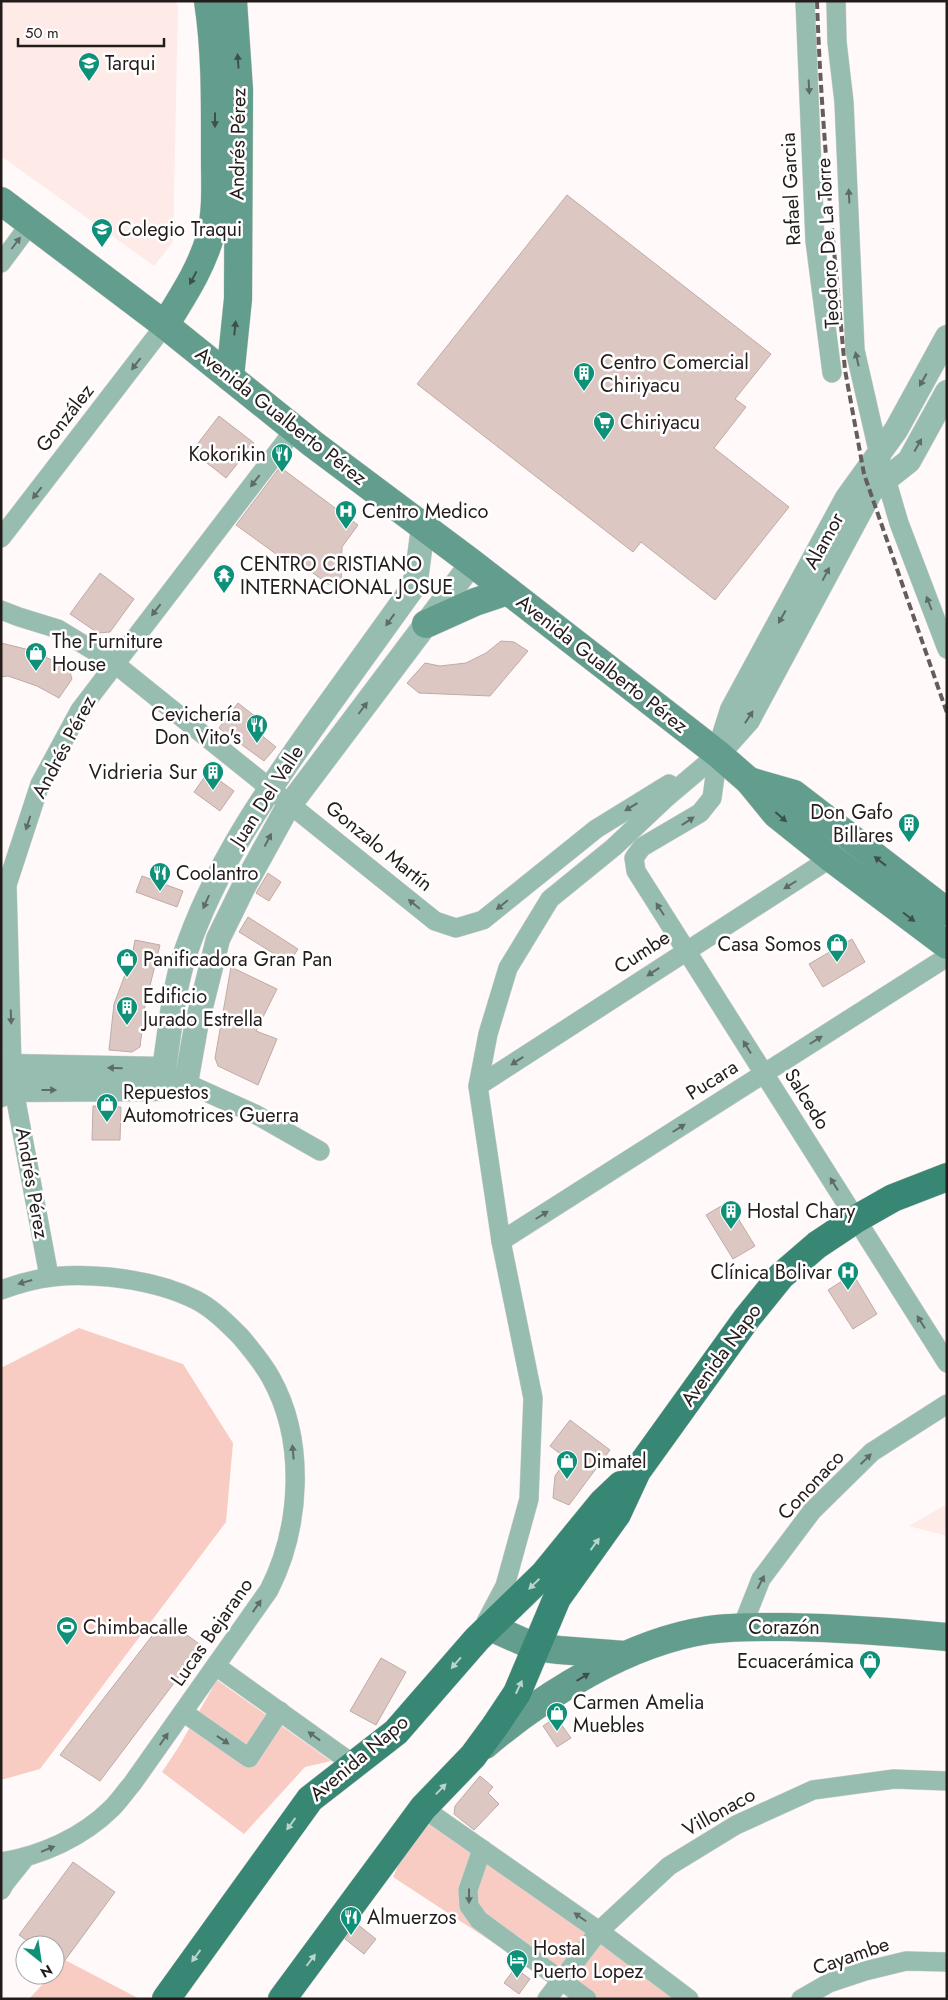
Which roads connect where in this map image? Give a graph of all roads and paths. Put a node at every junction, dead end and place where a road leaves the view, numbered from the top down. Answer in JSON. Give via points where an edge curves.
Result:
{"nodes":[{"id":1,"x":208,"y":1,"type":"edge"},
{"id":2,"x":233,"y":1,"type":"edge"},
{"id":3,"x":805,"y":1,"type":"edge"},
{"id":4,"x":836,"y":1,"type":"edge"},
{"id":5,"x":1,"y":201,"type":"edge"},
{"id":6,"x":30,"y":224,"type":"junction"},
{"id":7,"x":1,"y":263,"type":"edge"},
{"id":8,"x":165,"y":325,"type":"junction"},
{"id":9,"x":947,"y":337,"type":"edge"},
{"id":10,"x":832,"y":373,"type":"dead end"},
{"id":11,"x":230,"y":376,"type":"junction"},
{"id":12,"x":947,"y":392,"type":"edge"},
{"id":13,"x":295,"y":429,"type":"junction"},
{"id":14,"x":879,"y":455,"type":"junction"},
{"id":15,"x":886,"y":480,"type":"junction"},
{"id":16,"x":424,"y":528,"type":"junction"},
{"id":17,"x":1,"y":538,"type":"edge"},
{"id":18,"x":472,"y":563,"type":"junction"},
{"id":19,"x":508,"y":591,"type":"junction"},
{"id":20,"x":1,"y":610,"type":"edge"},
{"id":21,"x":10,"y":618,"type":"edge"},
{"id":22,"x":426,"y":624,"type":"junction"},
{"id":23,"x":947,"y":648,"type":"edge"},
{"id":24,"x":114,"y":663,"type":"junction"},
{"id":25,"x":718,"y":754,"type":"junction"},
{"id":26,"x":749,"y":781,"type":"junction"},
{"id":27,"x":269,"y":788,"type":"junction"},
{"id":28,"x":291,"y":804,"type":"junction"},
{"id":29,"x":634,"y":858,"type":"joint"},
{"id":30,"x":831,"y":858,"type":"junction"},
{"id":31,"x":3,"y":884,"type":"edge"},
{"id":32,"x":947,"y":912,"type":"edge"},
{"id":33,"x":947,"y":945,"type":"edge"},
{"id":34,"x":687,"y":950,"type":"junction"},
{"id":35,"x":947,"y":957,"type":"edge"},
{"id":36,"x":7,"y":1068,"type":"edge"},
{"id":37,"x":764,"y":1073,"type":"junction"},
{"id":38,"x":163,"y":1079,"type":"junction"},
{"id":39,"x":186,"y":1083,"type":"junction"},
{"id":40,"x":478,"y":1086,"type":"junction"},
{"id":41,"x":8,"y":1092,"type":"edge"},
{"id":42,"x":320,"y":1151,"type":"dead end"},
{"id":43,"x":947,"y":1177,"type":"edge"},
{"id":44,"x":856,"y":1219,"type":"junction"},
{"id":45,"x":501,"y":1241,"type":"junction"},
{"id":46,"x":49,"y":1276,"type":"junction"},
{"id":47,"x":1,"y":1290,"type":"edge"},
{"id":48,"x":947,"y":1363,"type":"edge"},
{"id":49,"x":947,"y":1404,"type":"edge"},
{"id":50,"x":637,"y":1470,"type":"junction"},
{"id":51,"x":742,"y":1627,"type":"junction"},
{"id":52,"x":483,"y":1633,"type":"junction"},
{"id":53,"x":947,"y":1636,"type":"edge"},
{"id":54,"x":535,"y":1647,"type":"junction"},
{"id":55,"x":625,"y":1655,"type":"junction"},
{"id":56,"x":216,"y":1666,"type":"junction"},
{"id":57,"x":280,"y":1711,"type":"junction"},
{"id":58,"x":182,"y":1712,"type":"junction"},
{"id":59,"x":473,"y":1756,"type":"junction"},
{"id":60,"x":353,"y":1764,"type":"junction"},
{"id":61,"x":947,"y":1781,"type":"edge"},
{"id":62,"x":423,"y":1808,"type":"junction"},
{"id":63,"x":482,"y":1849,"type":"junction"},
{"id":64,"x":25,"y":1858,"type":"junction"},
{"id":65,"x":1,"y":1862,"type":"edge"},
{"id":66,"x":1,"y":1890,"type":"edge"},
{"id":67,"x":599,"y":1931,"type":"junction"},
{"id":68,"x":947,"y":1962,"type":"edge"},
{"id":69,"x":560,"y":1980,"type":"junction"},
{"id":70,"x":166,"y":1999,"type":"edge"},
{"id":71,"x":282,"y":1999,"type":"edge"},
{"id":72,"x":547,"y":1999,"type":"edge"},
{"id":73,"x":587,"y":1999,"type":"edge"},
{"id":74,"x":689,"y":1999,"type":"edge"},
{"id":75,"x":801,"y":1999,"type":"edge"}],
"edges":[{"from":1,"to":8,"type":"main road","name":"Andrés Pérez","one_way":true,"via":[[214,38],[214,215],[210,237],[196,274]]},
{"from":11,"to":2,"type":"main road","name":"Andrés Pérez","one_way":true,"via":[[238,299],[239,90]]},
{"from":3,"to":10,"type":"street","name":"Rafael Garcia","one_way":true,"via":[[815,241]]},
{"from":14,"to":4,"type":"street","name":"Teodoro De La Torre","one_way":true,"via":[[855,350]]},
{"from":5,"to":6,"type":"main road","name":"Avenida Gualberto Pérez"},
{"from":7,"to":6,"type":"street","one_way":true},
{"from":6,"to":8,"type":"main road","name":"Avenida Gualberto Pérez"},
{"from":8,"to":11,"type":"main road","name":"Avenida Gualberto Pérez"},
{"from":8,"to":17,"type":"street","name":"González","one_way":true},
{"from":9,"to":14,"type":"street","name":"Alamor","one_way":true},
{"from":11,"to":13,"type":"main road","name":"Avenida Gualberto Pérez"},
{"from":15,"to":12,"type":"street","name":"Alamor","one_way":true,"via":[[909,461]]},
{"from":13,"to":16,"type":"main road","name":"Avenida Gualberto Pérez"},
{"from":13,"to":24,"type":"street","name":"Andrés Pérez","one_way":true},
{"from":14,"to":15,"type":"street","name":"Teodoro De La Torre"},
{"from":14,"to":25,"type":"street","name":"Alamor","one_way":true,"via":[[848,498],[732,710]]},
{"from":23,"to":15,"type":"street","name":"Teodoro De La Torre","one_way":true},
{"from":25,"to":15,"type":"street","name":"Alamor","one_way":true,"via":[[748,720],[871,491]]},
{"from":16,"to":18,"type":"main road","name":"Avenida Gualberto Pérez"},
{"from":16,"to":27,"type":"street","name":"Juan Del Valle","one_way":true,"via":[[412,590]]},
{"from":18,"to":19,"type":"main road","name":"Avenida Gualberto Pérez"},
{"from":18,"to":22,"type":"street","name":"Juan Del Valle"},
{"from":19,"to":22,"type":"main road"},
{"from":19,"to":25,"type":"main road","name":"Avenida Gualberto Pérez"},
{"from":20,"to":21,"type":"street","name":"Gonzalo Martín"},
{"from":21,"to":24,"type":"street","name":"Gonzalo Martín","via":[[58,629]]},
{"from":28,"to":22,"type":"street","name":"Juan Del Valle","one_way":true},
{"from":24,"to":27,"type":"street","name":"Gonzalo Martín"},
{"from":24,"to":31,"type":"street","name":"Andrés Pérez","one_way":true,"via":[[80,710],[40,784]]},
{"from":25,"to":26,"type":"main road","name":"Avenida Gualberto Pérez"},
{"from":25,"to":28,"type":"street","name":"Gonzalo Martín","one_way":true,"via":[[596,828],[482,920],[456,928],[435,921]]},
{"from":29,"to":25,"type":"street","name":"Alamor","one_way":true,"via":[[642,847],[700,813],[712,798]]},
{"from":25,"to":40,"type":"street","via":[[614,848],[550,899],[508,968],[488,1034]]},
{"from":26,"to":30,"type":"main road","name":"Avenida Gualberto Pérez","one_way":true,"via":[[776,814]]},
{"from":32,"to":26,"type":"main road","name":"Avenida Gualberto Pérez","one_way":true,"via":[[794,794]]},
{"from":27,"to":28,"type":"street","name":"Gonzalo Martín"},
{"from":27,"to":38,"type":"street","name":"Juan Del Valle","one_way":true,"via":[[216,878],[184,956],[171,1014]]},
{"from":39,"to":28,"type":"street","name":"Juan Del Valle","one_way":true,"via":[[218,939],[263,850]]},
{"from":34,"to":29,"type":"street","name":"Salcedo","one_way":true,"via":[[636,871]]},
{"from":30,"to":33,"type":"main road","name":"Avenida Gualberto Pérez","one_way":true},
{"from":30,"to":34,"type":"street","name":"Cumbe","one_way":true},
{"from":31,"to":36,"type":"street","name":"Andrés Pérez","one_way":true},
{"from":37,"to":34,"type":"street","name":"Salcedo","one_way":true},
{"from":34,"to":40,"type":"street","name":"Cumbe","one_way":true},
{"from":37,"to":35,"type":"street","name":"Pucara","one_way":true},
{"from":38,"to":36,"type":"street","one_way":true},
{"from":36,"to":41,"type":"street","name":"Andrés Pérez"},
{"from":44,"to":37,"type":"street","name":"Salcedo","one_way":true},
{"from":45,"to":37,"type":"street","name":"Pucara","one_way":true},
{"from":38,"to":39,"type":"street"},
{"from":41,"to":38,"type":"street","one_way":true},
{"from":39,"to":42,"type":"street","via":[[255,1114]]},
{"from":40,"to":45,"type":"street"},
{"from":41,"to":46,"type":"street","name":"Andrés Pérez"},
{"from":43,"to":44,"type":"main road","name":"Avenida Napo","via":[[893,1198]]},
{"from":48,"to":44,"type":"street","name":"Salcedo","one_way":true},
{"from":44,"to":50,"type":"main road","name":"Avenida Napo","via":[[817,1245],[781,1276]]},
{"from":45,"to":52,"type":"street","via":[[533,1398],[529,1499],[505,1586]]},
{"from":46,"to":47,"type":"street","name":"Lucas Bejarano","one_way":true},
{"from":56,"to":46,"type":"street","name":"Lucas Bejarano","one_way":true,"via":[[269,1590],[280,1568],[293,1512],[295,1472],[292,1440],[272,1378],[228,1323],[197,1301],[124,1278]]},
{"from":51,"to":49,"type":"street","name":"Cononaco","one_way":true,"via":[[761,1579],[812,1511],[872,1452]]},
{"from":50,"to":52,"type":"main road","name":"Avenida Napo","one_way":true,"via":[[602,1503],[544,1574]]},
{"from":54,"to":50,"type":"main road","name":"Avenida Napo","one_way":true,"via":[[557,1598],[617,1514]]},
{"from":51,"to":53,"type":"main road","name":"Corazón","via":[[841,1628]]},
{"from":51,"to":55,"type":"main road","name":"Corazón","via":[[685,1635]]},
{"from":52,"to":54,"type":"main road","name":"Corazón"},
{"from":52,"to":60,"type":"main road","name":"Avenida Napo","one_way":true,"via":[[396,1732]]},
{"from":54,"to":55,"type":"main road","name":"Corazón"},
{"from":59,"to":54,"type":"main road","name":"Avenida Napo","one_way":true,"via":[[517,1693]]},
{"from":59,"to":55,"type":"main road","name":"Corazón","one_way":true,"via":[[540,1705]]},
{"from":56,"to":57,"type":"street"},
{"from":56,"to":58,"type":"street","name":"Lucas Bejarano"},
{"from":58,"to":57,"type":"street","one_way":true,"via":[[249,1758]]},
{"from":60,"to":57,"type":"street","one_way":true},
{"from":64,"to":58,"type":"street","name":"Lucas Bejarano","one_way":true,"via":[[84,1830],[112,1809]]},
{"from":62,"to":59,"type":"main road","name":"Avenida Napo","one_way":true},
{"from":60,"to":70,"type":"main road","name":"Avenida Napo","one_way":true,"via":[[310,1798]]},
{"from":61,"to":67,"type":"street","name":"Villonaco","via":[[894,1779],[813,1790],[736,1825],[669,1866]]},
{"from":62,"to":63,"type":"street"},
{"from":71,"to":62,"type":"main road","name":"Avenida Napo","one_way":true},
{"from":67,"to":63,"type":"street","one_way":true},
{"from":63,"to":69,"type":"street","one_way":true,"via":[[468,1890],[469,1906],[479,1920]]},
{"from":64,"to":65,"type":"street","name":"Lucas Bejarano"},
{"from":64,"to":66,"type":"street"},
{"from":67,"to":69,"type":"street","name":"Villonaco"},
{"from":67,"to":74,"type":"street"},
{"from":68,"to":75,"type":"street","name":"Cayambe","via":[[906,1961],[866,1970],[829,1983]]},
{"from":69,"to":72,"type":"street","name":"Villonaco"},
{"from":69,"to":73,"type":"street"}]}
